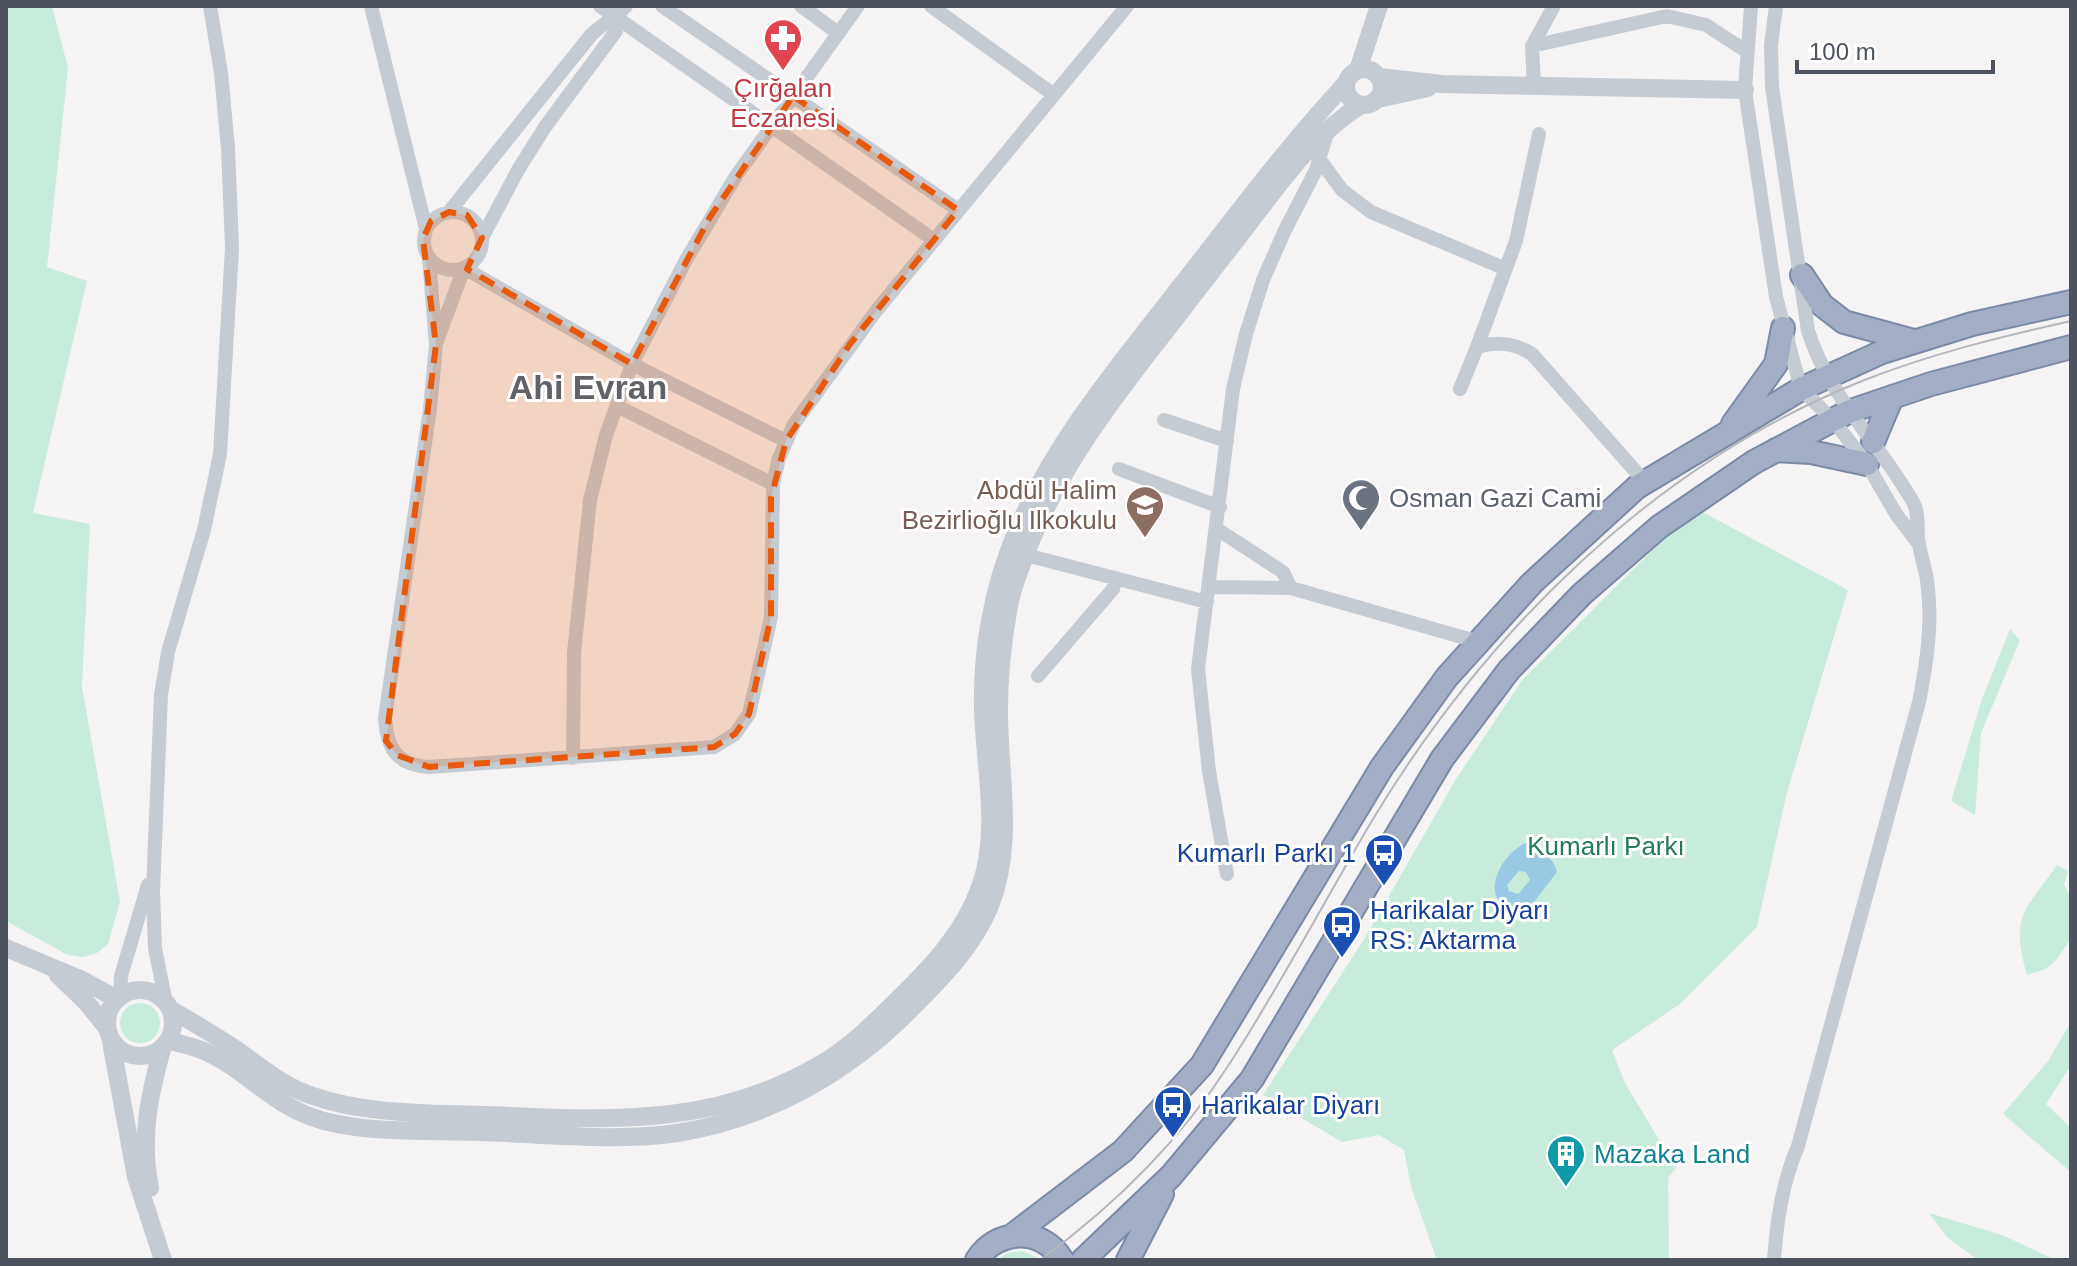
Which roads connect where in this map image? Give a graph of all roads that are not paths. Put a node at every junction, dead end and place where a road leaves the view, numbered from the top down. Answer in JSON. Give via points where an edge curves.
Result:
{"nodes":[{"id":1,"x":210,"y":6,"type":"edge"},
{"id":2,"x":371,"y":6,"type":"edge"},
{"id":3,"x":600,"y":6,"type":"edge"},
{"id":4,"x":626,"y":6,"type":"edge"},
{"id":5,"x":662,"y":6,"type":"edge"},
{"id":6,"x":801,"y":6,"type":"edge"},
{"id":7,"x":858,"y":6,"type":"edge"},
{"id":8,"x":931,"y":6,"type":"edge"},
{"id":9,"x":1127,"y":6,"type":"edge"},
{"id":10,"x":1379,"y":6,"type":"edge"},
{"id":11,"x":1554,"y":6,"type":"edge"},
{"id":12,"x":1751,"y":6,"type":"edge"},
{"id":13,"x":1776,"y":6,"type":"edge"},
{"id":14,"x":615,"y":18,"type":"junction"},
{"id":15,"x":838,"y":33,"type":"junction"},
{"id":16,"x":1532,"y":46,"type":"junction"},
{"id":17,"x":1746,"y":51,"type":"junction"},
{"id":18,"x":1352,"y":76,"type":"junction"},
{"id":19,"x":1379,"y":77,"type":"junction"},
{"id":20,"x":1442,"y":84,"type":"junction"},
{"id":21,"x":1534,"y":86,"type":"junction"},
{"id":22,"x":1745,"y":90,"type":"junction"},
{"id":23,"x":1773,"y":94,"type":"junction"},
{"id":24,"x":1054,"y":95,"type":"junction"},
{"id":25,"x":793,"y":96,"type":"junction"},
{"id":26,"x":1370,"y":102,"type":"junction"},
{"id":27,"x":771,"y":125,"type":"junction"},
{"id":28,"x":1328,"y":130,"type":"junction"},
{"id":29,"x":1539,"y":134,"type":"dead end"},
{"id":30,"x":1320,"y":160,"type":"junction"},
{"id":31,"x":958,"y":210,"type":"junction"},
{"id":32,"x":449,"y":212,"type":"junction"},
{"id":33,"x":426,"y":229,"type":"junction"},
{"id":34,"x":482,"y":238,"type":"junction"},
{"id":35,"x":934,"y":240,"type":"junction"},
{"id":36,"x":429,"y":258,"type":"junction"},
{"id":37,"x":464,"y":268,"type":"junction"},
{"id":38,"x":1506,"y":269,"type":"junction"},
{"id":39,"x":1802,"y":275,"type":"junction"},
{"id":40,"x":2071,"y":302,"type":"edge"},
{"id":41,"x":1783,"y":328,"type":"junction"},
{"id":42,"x":1916,"y":342,"type":"junction"},
{"id":43,"x":436,"y":345,"type":"junction"},
{"id":44,"x":1477,"y":347,"type":"junction"},
{"id":45,"x":2071,"y":347,"type":"edge"},
{"id":46,"x":632,"y":364,"type":"junction"},
{"id":47,"x":1828,"y":376,"type":"junction"},
{"id":48,"x":1460,"y":389,"type":"dead end"},
{"id":49,"x":1801,"y":389,"type":"junction"},
{"id":50,"x":1892,"y":397,"type":"junction"},
{"id":51,"x":617,"y":406,"type":"junction"},
{"id":52,"x":1841,"y":416,"type":"junction"},
{"id":53,"x":1164,"y":420,"type":"dead end"},
{"id":54,"x":1727,"y":433,"type":"junction"},
{"id":55,"x":786,"y":441,"type":"junction"},
{"id":56,"x":1227,"y":441,"type":"junction"},
{"id":57,"x":1775,"y":450,"type":"junction"},
{"id":58,"x":1870,"y":453,"type":"junction"},
{"id":59,"x":1119,"y":469,"type":"dead end"},
{"id":60,"x":1645,"y":482,"type":"junction"},
{"id":61,"x":773,"y":484,"type":"junction"},
{"id":62,"x":1220,"y":507,"type":"junction"},
{"id":63,"x":1217,"y":529,"type":"junction"},
{"id":64,"x":1919,"y":545,"type":"junction"},
{"id":65,"x":1026,"y":555,"type":"junction"},
{"id":66,"x":1116,"y":578,"type":"junction"},
{"id":67,"x":1008,"y":583,"type":"junction"},
{"id":68,"x":1291,"y":588,"type":"junction"},
{"id":69,"x":1208,"y":595,"type":"junction"},
{"id":70,"x":1479,"y":642,"type":"junction"},
{"id":71,"x":1038,"y":676,"type":"dead end"},
{"id":72,"x":573,"y":758,"type":"junction"},
{"id":73,"x":153,"y":869,"type":"junction"},
{"id":74,"x":1227,"y":874,"type":"dead end"},
{"id":75,"x":6,"y":948,"type":"edge"},
{"id":76,"x":54,"y":970,"type":"junction"},
{"id":77,"x":118,"y":998,"type":"junction"},
{"id":78,"x":168,"y":1006,"type":"junction"},
{"id":79,"x":108,"y":1032,"type":"junction"},
{"id":80,"x":166,"y":1043,"type":"junction"},
{"id":81,"x":1171,"y":1176,"type":"junction"},
{"id":82,"x":1013,"y":1235,"type":"junction"},
{"id":83,"x":975,"y":1256,"type":"edge"},
{"id":84,"x":163,"y":1260,"type":"edge"},
{"id":85,"x":172,"y":1260,"type":"edge"},
{"id":86,"x":1062,"y":1260,"type":"edge"},
{"id":87,"x":1083,"y":1260,"type":"edge"},
{"id":88,"x":1128,"y":1260,"type":"edge"},
{"id":89,"x":1774,"y":1260,"type":"edge"}],
"edges":[{"from":1,"to":73,"type":"street","via":[[232,210],[223,427],[211,501],[164,678]]},
{"from":2,"to":33,"type":"street"},
{"from":3,"to":14,"type":"street"},
{"from":4,"to":14,"type":"street"},
{"from":5,"to":25,"type":"street"},
{"from":6,"to":15,"type":"street"},
{"from":7,"to":15,"type":"street"},
{"from":8,"to":24,"type":"street"},
{"from":9,"to":24,"type":"street"},
{"from":10,"to":18,"type":"street"},
{"from":11,"to":16,"type":"street"},
{"from":12,"to":17,"type":"street"},
{"from":13,"to":23,"type":"street"},
{"from":14,"to":27,"type":"street"},
{"from":14,"to":32,"type":"street","via":[[582,46]]},
{"from":14,"to":34,"type":"street","via":[[616,31],[545,127]]},
{"from":15,"to":25,"type":"street"},
{"from":16,"to":17,"type":"street","via":[[1667,16],[1706,25]]},
{"from":16,"to":21,"type":"street"},
{"from":17,"to":22,"type":"street"},
{"from":18,"to":19,"type":"street","via":[[1370,70]]},
{"from":18,"to":26,"type":"street","via":[[1348,95]]},
{"from":18,"to":67,"type":"street","via":[[1287,150],[1066,436],[1014,537]]},
{"from":19,"to":20,"type":"street"},
{"from":19,"to":26,"type":"street","via":[[1382,88]]},
{"from":20,"to":21,"type":"street"},
{"from":20,"to":26,"type":"street"},
{"from":21,"to":22,"type":"street"},
{"from":22,"to":23,"type":"street"},
{"from":22,"to":41,"type":"street"},
{"from":23,"to":39,"type":"street"},
{"from":24,"to":31,"type":"street"},
{"from":25,"to":27,"type":"street"},
{"from":25,"to":31,"type":"street"},
{"from":26,"to":28,"type":"street"},
{"from":27,"to":35,"type":"street"},
{"from":27,"to":46,"type":"street","via":[[710,217]]},
{"from":28,"to":30,"type":"street"},
{"from":28,"to":65,"type":"street","via":[[1076,451]]},
{"from":29,"to":38,"type":"street"},
{"from":30,"to":38,"type":"street","via":[[1342,190],[1371,212]]},
{"from":30,"to":56,"type":"street","via":[[1254,307],[1233,389]]},
{"from":31,"to":35,"type":"street"},
{"from":32,"to":33,"type":"street"},
{"from":32,"to":34,"type":"street","via":[[474,221]]},
{"from":33,"to":36,"type":"street","via":[[423,239]]},
{"from":34,"to":37,"type":"street","via":[[478,256]]},
{"from":35,"to":55,"type":"street","via":[[850,344]]},
{"from":36,"to":37,"type":"street","via":[[445,269]]},
{"from":36,"to":43,"type":"street"},
{"from":37,"to":43,"type":"street"},
{"from":37,"to":46,"type":"street"},
{"from":38,"to":44,"type":"street"},
{"from":39,"to":42,"type":"highway","via":[[1822,305],[1844,322]]},
{"from":39,"to":47,"type":"street","via":[[1808,331]]},
{"from":40,"to":42,"type":"highway"},
{"from":41,"to":49,"type":"street"},
{"from":41,"to":54,"type":"highway","via":[[1776,364]]},
{"from":42,"to":47,"type":"highway"},
{"from":43,"to":72,"type":"street","via":[[386,741],[397,755],[420,766]]},
{"from":44,"to":48,"type":"street"},
{"from":44,"to":60,"type":"street","via":[[1505,343],[1532,354]]},
{"from":45,"to":50,"type":"highway"},
{"from":46,"to":51,"type":"street"},
{"from":46,"to":55,"type":"street"},
{"from":47,"to":49,"type":"highway"},
{"from":47,"to":52,"type":"street"},
{"from":49,"to":52,"type":"street"},
{"from":49,"to":54,"type":"highway"},
{"from":50,"to":52,"type":"highway"},
{"from":50,"to":58,"type":"highway"},
{"from":51,"to":61,"type":"street"},
{"from":51,"to":72,"type":"street","via":[[599,459],[584,548],[574,653]]},
{"from":52,"to":57,"type":"highway"},
{"from":52,"to":58,"type":"street"},
{"from":52,"to":58,"type":"street"},
{"from":53,"to":56,"type":"street"},
{"from":54,"to":60,"type":"highway"},
{"from":55,"to":61,"type":"street"},
{"from":56,"to":62,"type":"street"},
{"from":57,"to":58,"type":"highway"},
{"from":57,"to":81,"type":"highway","via":[[1659,527],[1582,594],[1509,670],[1442,759],[1252,1079]]},
{"from":58,"to":64,"type":"street","via":[[1896,514]]},
{"from":58,"to":64,"type":"street","via":[[1916,506]]},
{"from":59,"to":62,"type":"street"},
{"from":60,"to":70,"type":"highway","via":[[1532,583]]},
{"from":61,"to":72,"type":"street","via":[[771,617],[749,714],[740,728],[714,747]]},
{"from":62,"to":63,"type":"street"},
{"from":63,"to":68,"type":"street","via":[[1283,572]]},
{"from":63,"to":69,"type":"street"},
{"from":64,"to":89,"type":"street","via":[[1929,596],[1924,679],[1784,1183]]},
{"from":65,"to":66,"type":"street"},
{"from":65,"to":67,"type":"street"},
{"from":66,"to":69,"type":"street"},
{"from":66,"to":71,"type":"street","via":[[1113,589]]},
{"from":67,"to":78,"type":"street","via":[[987,641],[983,679],[988,853],[966,920],[947,949],[865,1031],[823,1063],[766,1092],[670,1116],[595,1119],[338,1104],[306,1094]]},
{"from":67,"to":80,"type":"street","via":[[999,712],[1004,839],[989,907],[965,950],[911,1010],[863,1053],[810,1087],[761,1110],[675,1134],[347,1126],[299,1112],[205,1052]]},
{"from":68,"to":69,"type":"street"},
{"from":68,"to":70,"type":"street"},
{"from":69,"to":74,"type":"street","via":[[1198,669]]},
{"from":70,"to":82,"type":"highway","via":[[1382,767],[1202,1065],[1123,1151]]},
{"from":73,"to":77,"type":"street"},
{"from":73,"to":78,"type":"street","via":[[155,948]]},
{"from":75,"to":76,"type":"street"},
{"from":76,"to":77,"type":"street"},
{"from":76,"to":79,"type":"street"},
{"from":77,"to":78,"type":"street","via":[[146,990]]},
{"from":77,"to":79,"type":"street","via":[[108,1012]]},
{"from":78,"to":80,"type":"street","via":[[173,1025]]},
{"from":79,"to":80,"type":"street","via":[[119,1048],[134,1055],[150,1054]]},
{"from":79,"to":84,"type":"street","via":[[136,1177]]},
{"from":80,"to":85,"type":"street","via":[[148,1102],[145,1141],[153,1203]]},
{"from":81,"to":87,"type":"highway"},
{"from":81,"to":88,"type":"highway"},
{"from":82,"to":83,"type":"highway"},
{"from":82,"to":86,"type":"highway","via":[[1039,1239]]}]}
